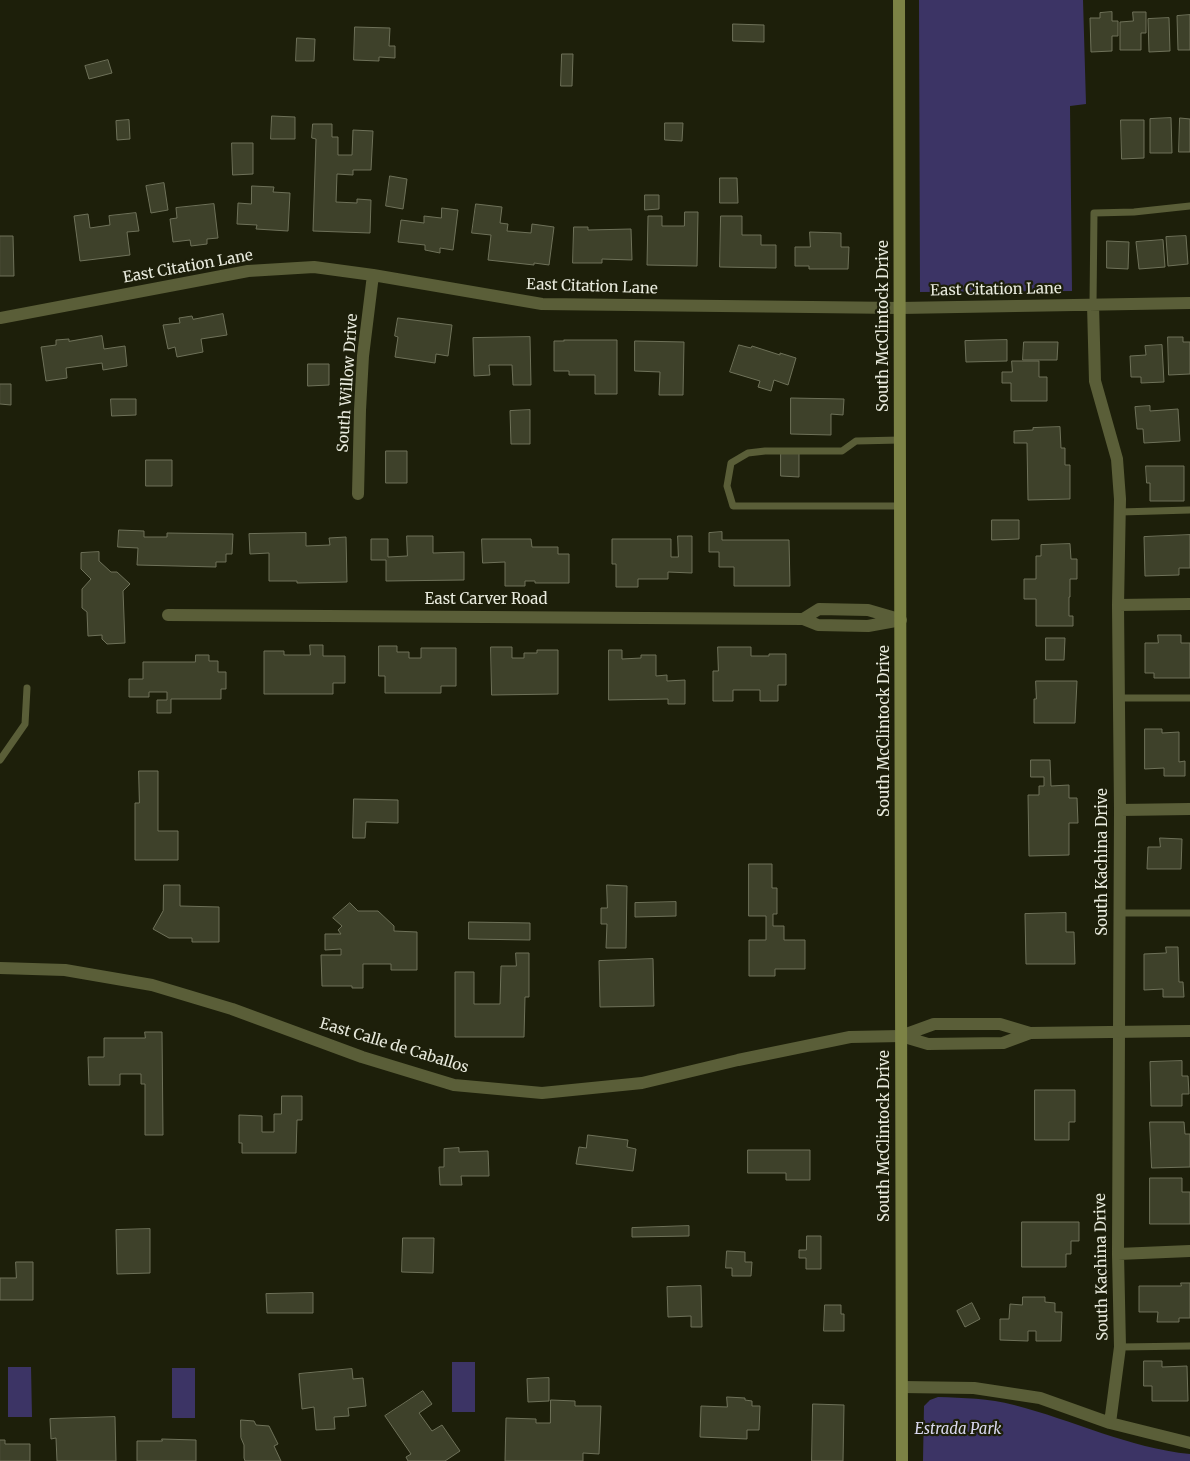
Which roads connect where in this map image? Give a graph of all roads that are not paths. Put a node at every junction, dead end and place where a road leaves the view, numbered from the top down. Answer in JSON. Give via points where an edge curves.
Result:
{"nodes":[{"id":1,"x":899,"y":0,"type":"edge"},
{"id":2,"x":1190,"y":206,"type":"edge"},
{"id":3,"x":373,"y":275,"type":"junction"},
{"id":4,"x":1190,"y":303,"type":"edge"},
{"id":5,"x":1093,"y":304,"type":"junction"},
{"id":6,"x":900,"y":308,"type":"junction"},
{"id":7,"x":0,"y":318,"type":"edge"},
{"id":8,"x":900,"y":440,"type":"junction"},
{"id":9,"x":358,"y":494,"type":"dead end"},
{"id":10,"x":900,"y":506,"type":"junction"},
{"id":11,"x":1190,"y":510,"type":"edge"},
{"id":12,"x":1120,"y":512,"type":"junction"},
{"id":13,"x":1190,"y":604,"type":"edge"},
{"id":14,"x":1118,"y":605,"type":"junction"},
{"id":15,"x":168,"y":615,"type":"dead end"},
{"id":16,"x":900,"y":620,"type":"junction"},
{"id":17,"x":27,"y":688,"type":"dead end"},
{"id":18,"x":1119,"y":698,"type":"junction"},
{"id":19,"x":1190,"y":698,"type":"edge"},
{"id":20,"x":0,"y":760,"type":"edge"},
{"id":21,"x":1190,"y":809,"type":"edge"},
{"id":22,"x":1120,"y":810,"type":"junction"},
{"id":23,"x":1119,"y":913,"type":"junction"},
{"id":24,"x":1190,"y":913,"type":"edge"},
{"id":25,"x":0,"y":968,"type":"edge"},
{"id":26,"x":1190,"y":1031,"type":"edge"},
{"id":27,"x":1119,"y":1032,"type":"junction"},
{"id":28,"x":1030,"y":1033,"type":"junction"},
{"id":29,"x":901,"y":1036,"type":"junction"},
{"id":30,"x":1190,"y":1252,"type":"edge"},
{"id":31,"x":1118,"y":1254,"type":"junction"},
{"id":32,"x":1190,"y":1346,"type":"edge"},
{"id":33,"x":1120,"y":1347,"type":"junction"},
{"id":34,"x":902,"y":1387,"type":"junction"},
{"id":35,"x":1110,"y":1423,"type":"junction"},
{"id":36,"x":1190,"y":1443,"type":"edge"},
{"id":37,"x":902,"y":1461,"type":"edge"}],
"edges":[{"from":1,"to":6,"type":"main road","name":"South McClintock Drive"},
{"from":2,"to":5,"type":"lane","via":[[1094,213]]},
{"from":3,"to":6,"type":"street","name":"East Citation Lane","via":[[542,304]]},
{"from":3,"to":7,"type":"street","name":"East Citation Lane","via":[[314,267],[248,271]]},
{"from":3,"to":9,"type":"street","name":"South Willow Drive","via":[[363,364]]},
{"from":4,"to":5,"type":"street","name":"East Citation Lane"},
{"from":5,"to":6,"type":"street","name":"East Citation Lane"},
{"from":5,"to":12,"type":"street","name":"South Kachina Drive","via":[[1095,381],[1117,459]]},
{"from":6,"to":8,"type":"main road","name":"South McClintock Drive"},
{"from":8,"to":10,"type":"main road","name":"South McClintock Drive"},
{"from":8,"to":10,"type":"lane","via":[[856,441],[842,451],[748,453],[731,463],[727,486],[733,506]]},
{"from":10,"to":16,"type":"main road","name":"South McClintock Drive"},
{"from":11,"to":12,"type":"lane"},
{"from":12,"to":14,"type":"street","name":"South Kachina Drive"},
{"from":13,"to":14,"type":"street"},
{"from":14,"to":18,"type":"street","name":"South Kachina Drive"},
{"from":15,"to":16,"type":"street","name":"East Carver Road","via":[[802,618],[820,609],[858,609]]},
{"from":16,"to":29,"type":"main road","name":"South McClintock Drive"},
{"from":17,"to":20,"type":"lane","via":[[25,724]]},
{"from":18,"to":19,"type":"lane"},
{"from":18,"to":22,"type":"street","name":"South Kachina Drive"},
{"from":21,"to":22,"type":"street"},
{"from":22,"to":23,"type":"street","name":"South Kachina Drive"},
{"from":23,"to":24,"type":"lane"},
{"from":23,"to":27,"type":"street","name":"South Kachina Drive"},
{"from":25,"to":29,"type":"street","name":"East Calle de Caballos","via":[[65,970],[152,985],[454,1085],[542,1094],[642,1084],[850,1037]]},
{"from":26,"to":27,"type":"street"},
{"from":27,"to":28,"type":"street"},
{"from":27,"to":31,"type":"street","name":"South Kachina Drive"},
{"from":28,"to":29,"type":"street","via":[[1003,1043],[928,1044]]},
{"from":28,"to":29,"type":"street","via":[[1000,1024],[934,1024]]},
{"from":29,"to":34,"type":"main road","name":"South McClintock Drive"},
{"from":30,"to":31,"type":"street"},
{"from":31,"to":33,"type":"street","name":"South Kachina Drive"},
{"from":32,"to":33,"type":"lane"},
{"from":33,"to":35,"type":"street","name":"South Kachina Drive"},
{"from":34,"to":35,"type":"street","via":[[974,1388],[1040,1398]]},
{"from":34,"to":37,"type":"main road","name":"South McClintock Drive"},
{"from":35,"to":36,"type":"street"}]}
